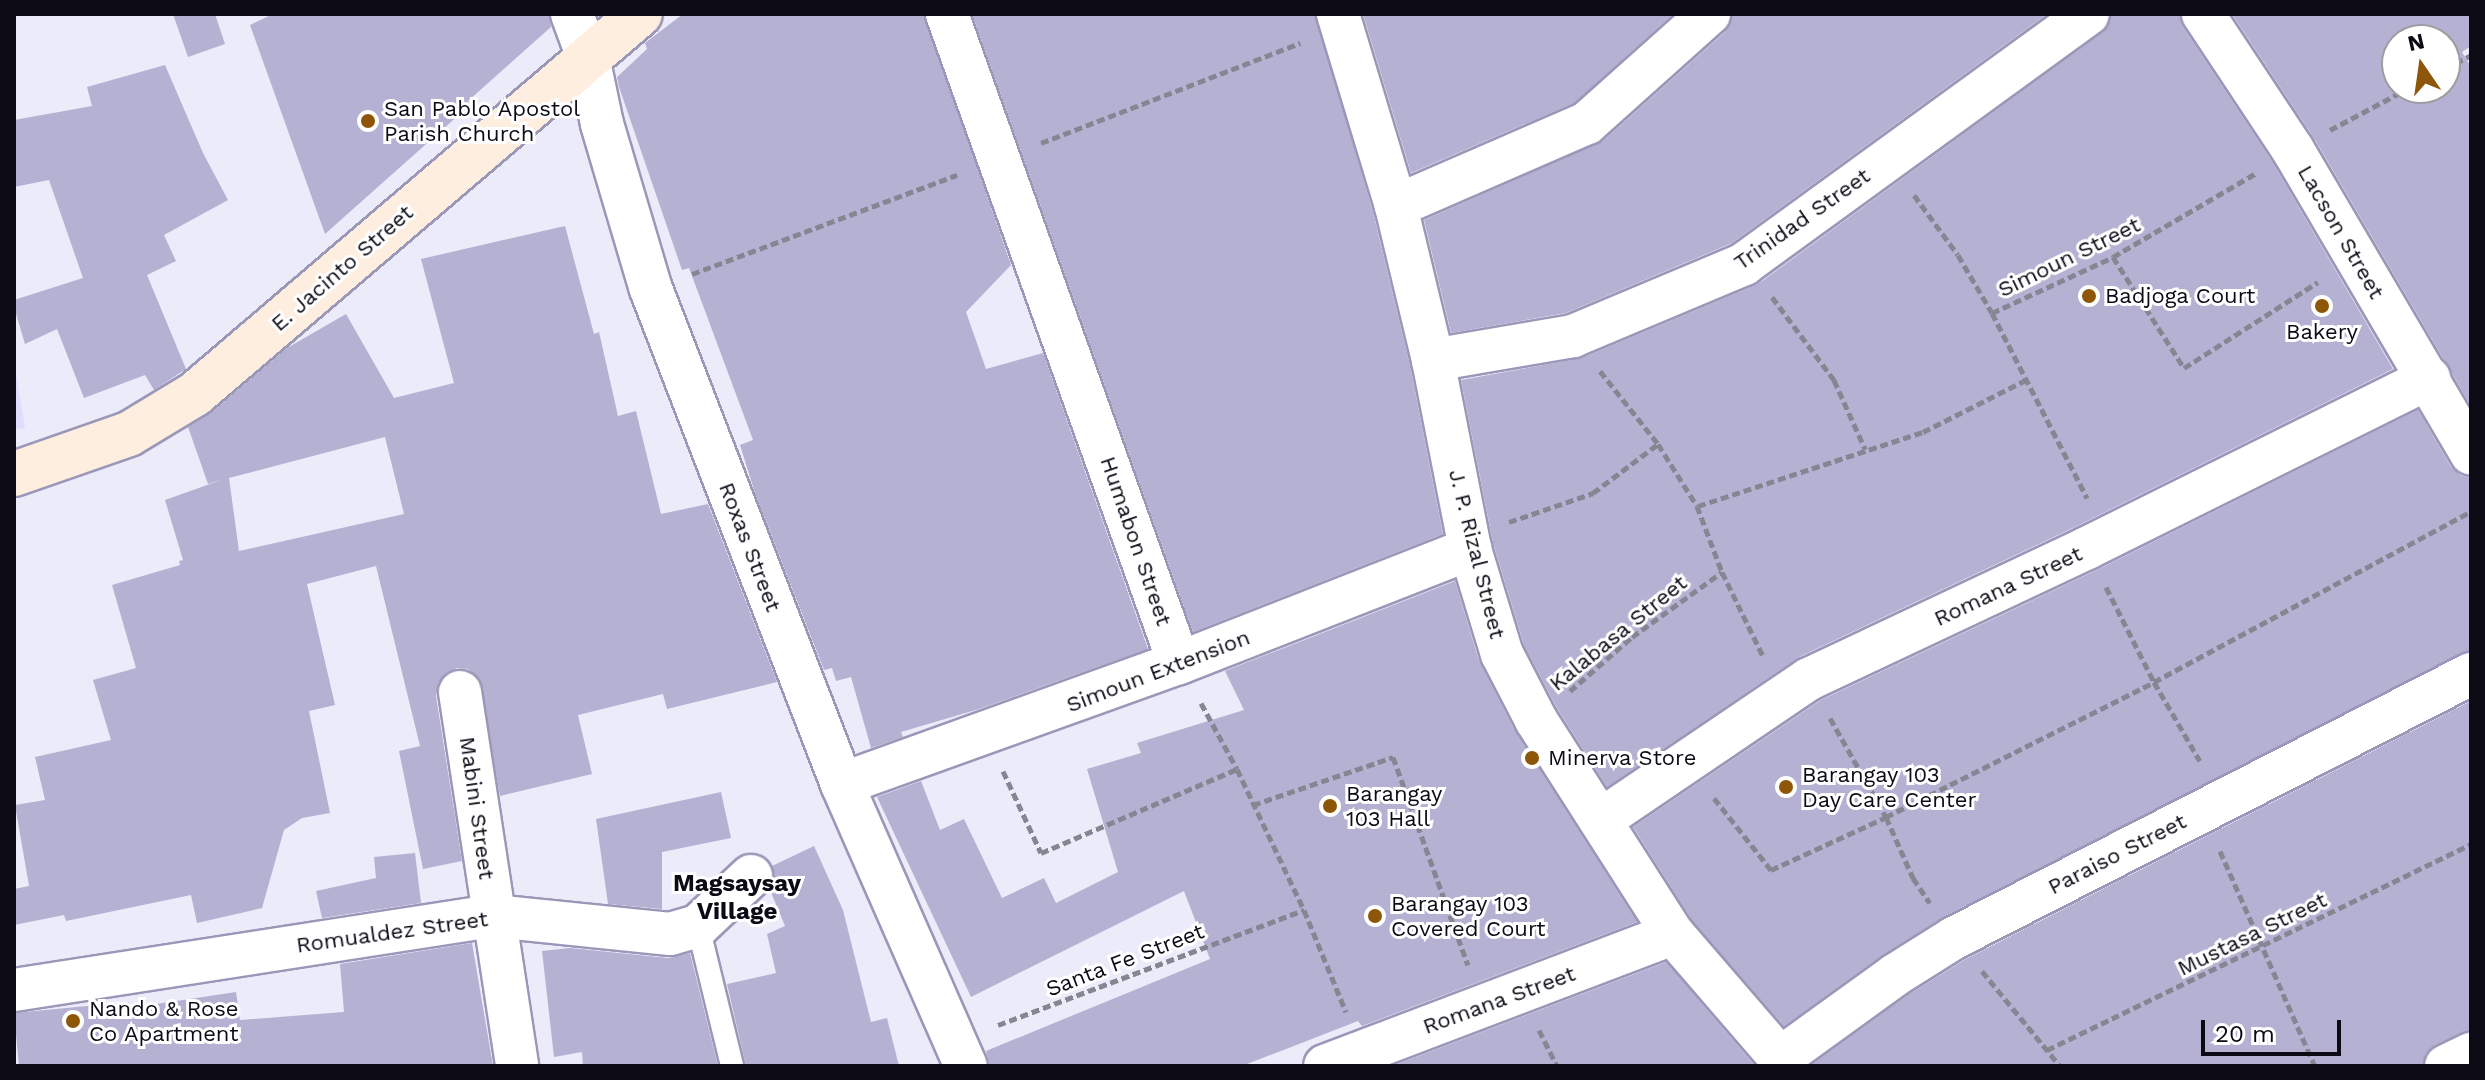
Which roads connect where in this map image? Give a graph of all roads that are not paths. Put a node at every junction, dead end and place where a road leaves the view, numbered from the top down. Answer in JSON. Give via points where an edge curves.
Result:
{"nodes":[{"id":1,"x":572,"y":14,"type":"edge"},
{"id":2,"x":640,"y":14,"type":"edge"},
{"id":3,"x":947,"y":14,"type":"edge"},
{"id":4,"x":1338,"y":14,"type":"edge"},
{"id":5,"x":1709,"y":14,"type":"edge"},
{"id":6,"x":2088,"y":14,"type":"edge"},
{"id":7,"x":2203,"y":14,"type":"edge"},
{"id":8,"x":588,"y":57,"type":"junction"},
{"id":9,"x":1396,"y":206,"type":"junction"},
{"id":10,"x":1433,"y":360,"type":"junction"},
{"id":11,"x":2429,"y":378,"type":"junction"},
{"id":12,"x":2460,"y":408,"type":"edge"},
{"id":13,"x":2471,"y":454,"type":"edge"},
{"id":14,"x":14,"y":474,"type":"edge"},
{"id":15,"x":1469,"y":542,"type":"junction"},
{"id":16,"x":1179,"y":663,"type":"junction"},
{"id":17,"x":2471,"y":674,"type":"edge"},
{"id":18,"x":460,"y":692,"type":"dead end"},
{"id":19,"x":842,"y":784,"type":"junction"},
{"id":20,"x":1602,"y":819,"type":"junction"},
{"id":21,"x":751,"y":876,"type":"dead end"},
{"id":22,"x":493,"y":916,"type":"junction"},
{"id":23,"x":698,"y":926,"type":"junction"},
{"id":24,"x":1673,"y":934,"type":"junction"},
{"id":25,"x":14,"y":990,"type":"edge"},
{"id":26,"x":962,"y":1053,"type":"edge"},
{"id":27,"x":2471,"y":1054,"type":"edge"},
{"id":28,"x":1363,"y":1057,"type":"edge"},
{"id":29,"x":1783,"y":1062,"type":"edge"},
{"id":30,"x":517,"y":1066,"type":"edge"},
{"id":31,"x":732,"y":1066,"type":"edge"},
{"id":32,"x":2446,"y":1066,"type":"edge"}],
"edges":[{"from":1,"to":8,"type":"street","name":"Roxas Street"},
{"from":2,"to":8,"type":"street","name":"E. Jacinto Street"},
{"from":3,"to":16,"type":"street","name":"Humabon Street"},
{"from":4,"to":9,"type":"street","name":"J. P. Rizal Street"},
{"from":5,"to":9,"type":"street","via":[[1587,123]]},
{"from":6,"to":10,"type":"street","name":"Trinidad Street","via":[[1744,264],[1573,336]]},
{"from":7,"to":11,"type":"street","name":"Lacson Street","via":[[2293,150]]},
{"from":8,"to":14,"type":"street","name":"E. Jacinto Street","via":[[195,394],[129,434]]},
{"from":8,"to":19,"type":"street","name":"Roxas Street","via":[[602,124],[651,289]]},
{"from":9,"to":10,"type":"street","name":"J. P. Rizal Street"},
{"from":10,"to":15,"type":"street","name":"J. P. Rizal Street"},
{"from":11,"to":12,"type":"street","name":"Lacson Street"},
{"from":11,"to":20,"type":"street","name":"Romana Street","via":[[1795,687]]},
{"from":12,"to":13,"type":"street","name":"Lacson Street"},
{"from":15,"to":16,"type":"street","name":"Simoun Extension"},
{"from":15,"to":20,"type":"street","name":"J. P. Rizal Street","via":[[1502,654],[1536,720]]},
{"from":16,"to":19,"type":"street","name":"Simoun Extension"},
{"from":17,"to":29,"type":"street","name":"Paraiso Street","via":[[1954,938],[1895,975]]},
{"from":18,"to":22,"type":"street","name":"Mabini Street"},
{"from":19,"to":26,"type":"street","name":"Roxas Street"},
{"from":20,"to":24,"type":"street","name":"J. P. Rizal Street"},
{"from":21,"to":23,"type":"street"},
{"from":22,"to":23,"type":"street","name":"Romualdez Street","via":[[646,934]]},
{"from":22,"to":25,"type":"street","name":"Romualdez Street"},
{"from":22,"to":30,"type":"street","name":"Mabini Street"},
{"from":23,"to":31,"type":"lane"},
{"from":24,"to":28,"type":"street","name":"Romana Street"},
{"from":24,"to":29,"type":"street","name":"J. P. Rizal Street"},
{"from":27,"to":32,"type":"street"}]}
